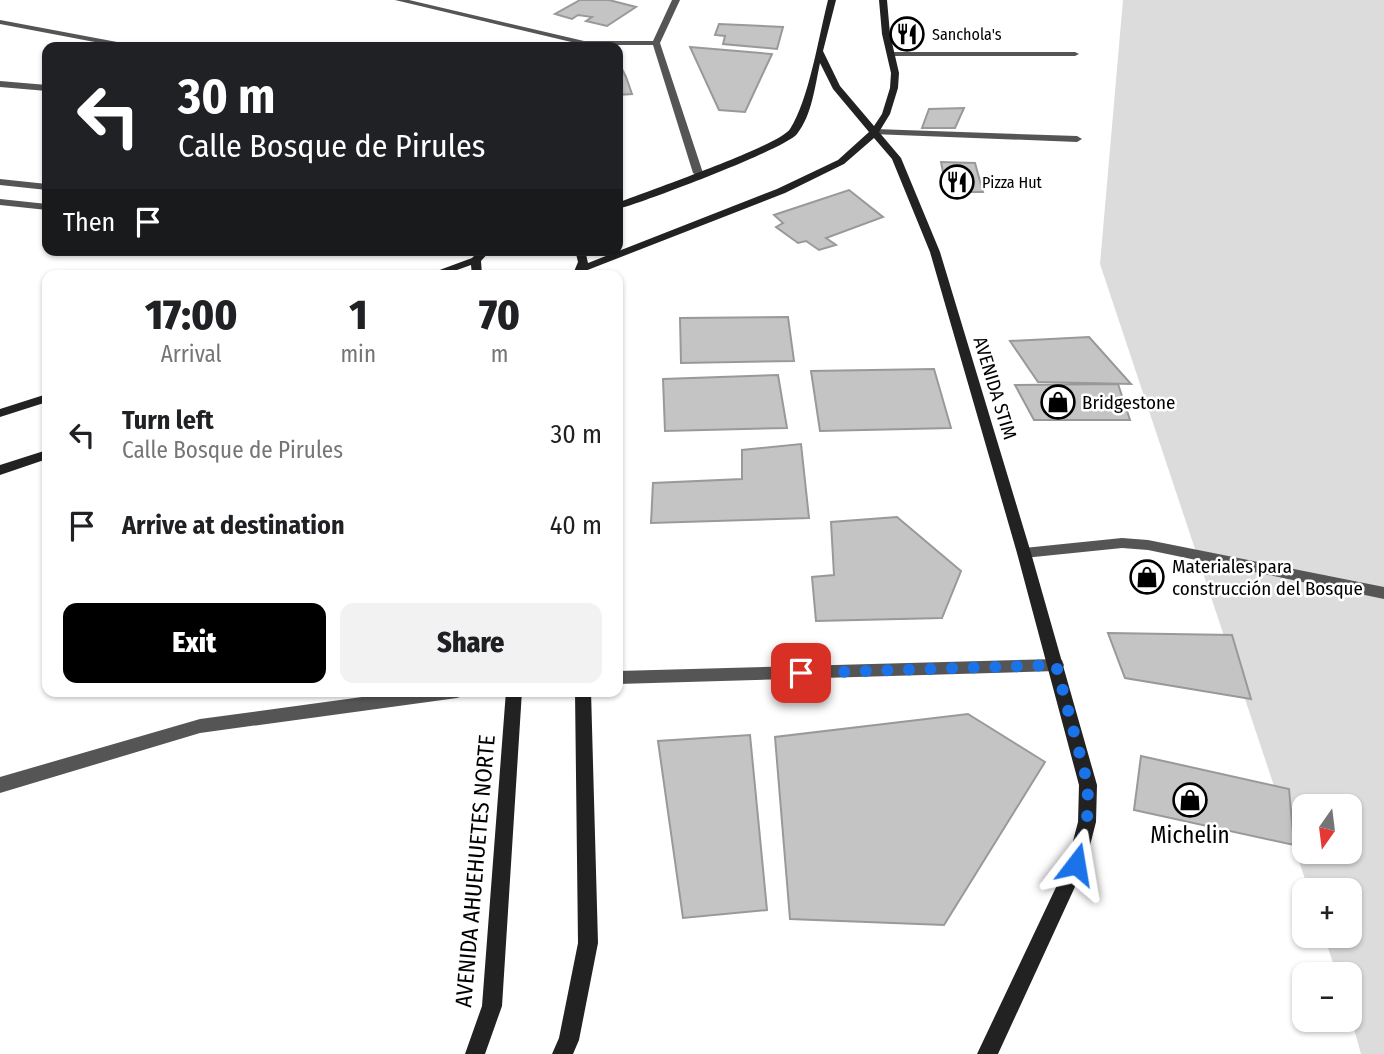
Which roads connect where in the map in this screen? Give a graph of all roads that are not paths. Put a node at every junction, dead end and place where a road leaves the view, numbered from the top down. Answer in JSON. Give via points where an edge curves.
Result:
{"nodes":[{"id":1,"x":399,"y":0,"type":"edge"},
{"id":2,"x":676,"y":0,"type":"edge"},
{"id":3,"x":832,"y":0,"type":"edge"},
{"id":4,"x":883,"y":0,"type":"edge"},
{"id":5,"x":0,"y":22,"type":"edge"},
{"id":6,"x":106,"y":42,"type":"edge"},
{"id":7,"x":580,"y":42,"type":"edge"},
{"id":8,"x":623,"y":43,"type":"edge"},
{"id":9,"x":656,"y":43,"type":"junction"},
{"id":10,"x":819,"y":51,"type":"junction"},
{"id":11,"x":891,"y":54,"type":"junction"},
{"id":12,"x":1075,"y":54,"type":"dead end"},
{"id":13,"x":0,"y":84,"type":"edge"},
{"id":14,"x":42,"y":88,"type":"edge"},
{"id":15,"x":874,"y":132,"type":"junction"},
{"id":16,"x":1077,"y":139,"type":"dead end"},
{"id":17,"x":698,"y":173,"type":"junction"},
{"id":18,"x":0,"y":182,"type":"edge"},
{"id":19,"x":42,"y":186,"type":"edge"},
{"id":20,"x":0,"y":202,"type":"edge"},
{"id":21,"x":623,"y":204,"type":"edge"},
{"id":22,"x":42,"y":206,"type":"edge"},
{"id":23,"x":623,"y":254,"type":"edge"},
{"id":24,"x":474,"y":256,"type":"edge"},
{"id":25,"x":619,"y":256,"type":"edge"},
{"id":26,"x":442,"y":270,"type":"edge"},
{"id":27,"x":585,"y":270,"type":"edge"},
{"id":28,"x":42,"y":400,"type":"edge"},
{"id":29,"x":0,"y":413,"type":"edge"},
{"id":30,"x":42,"y":456,"type":"edge"},
{"id":31,"x":0,"y":470,"type":"edge"},
{"id":32,"x":1024,"y":553,"type":"junction"},
{"id":33,"x":1384,"y":593,"type":"edge"},
{"id":34,"x":1056,"y":665,"type":"junction"},
{"id":35,"x":623,"y":678,"type":"edge"},
{"id":36,"x":413,"y":697,"type":"edge"},
{"id":37,"x":514,"y":697,"type":"edge"},
{"id":38,"x":583,"y":697,"type":"edge"},
{"id":39,"x":0,"y":785,"type":"edge"},
{"id":40,"x":475,"y":1054,"type":"edge"},
{"id":41,"x":562,"y":1054,"type":"edge"},
{"id":42,"x":987,"y":1054,"type":"edge"}],
"edges":[{"from":1,"to":7,"type":"street"},
{"from":2,"to":9,"type":"street"},
{"from":3,"to":10,"type":"main road"},
{"from":4,"to":11,"type":"main road"},
{"from":5,"to":6,"type":"street"},
{"from":8,"to":9,"type":"street"},
{"from":9,"to":17,"type":"street"},
{"from":10,"to":15,"type":"main road","name":"AVENIDA STIM","via":[[836,87]]},
{"from":10,"to":17,"type":"main road","via":[[804,112],[792,134]]},
{"from":11,"to":12,"type":"street"},
{"from":11,"to":15,"type":"main road","via":[[895,73],[891,101]]},
{"from":13,"to":14,"type":"street"},
{"from":15,"to":16,"type":"street"},
{"from":15,"to":23,"type":"main road","via":[[841,162],[805,180]]},
{"from":15,"to":32,"type":"main road","name":"AVENIDA STIM","via":[[896,158],[935,252]]},
{"from":17,"to":21,"type":"main road"},
{"from":18,"to":19,"type":"street"},
{"from":20,"to":22,"type":"street"},
{"from":24,"to":26,"type":"main road"},
{"from":25,"to":27,"type":"main road"},
{"from":28,"to":29,"type":"main road"},
{"from":30,"to":31,"type":"main road"},
{"from":32,"to":33,"type":"street","via":[[1122,543],[1149,545]]},
{"from":32,"to":34,"type":"main road","name":"AVENIDA STIM"},
{"from":34,"to":35,"type":"street"},
{"from":34,"to":42,"type":"main road","name":"AVENIDA STIM","via":[[1088,785],[1087,822],[1076,864]]},
{"from":36,"to":39,"type":"street","via":[[200,726]]},
{"from":37,"to":40,"type":"main road","name":"AVENIDA AHUEHUETES NORTE","via":[[492,1006]]},
{"from":38,"to":41,"type":"main road","via":[[588,943],[569,1040]]}]}
